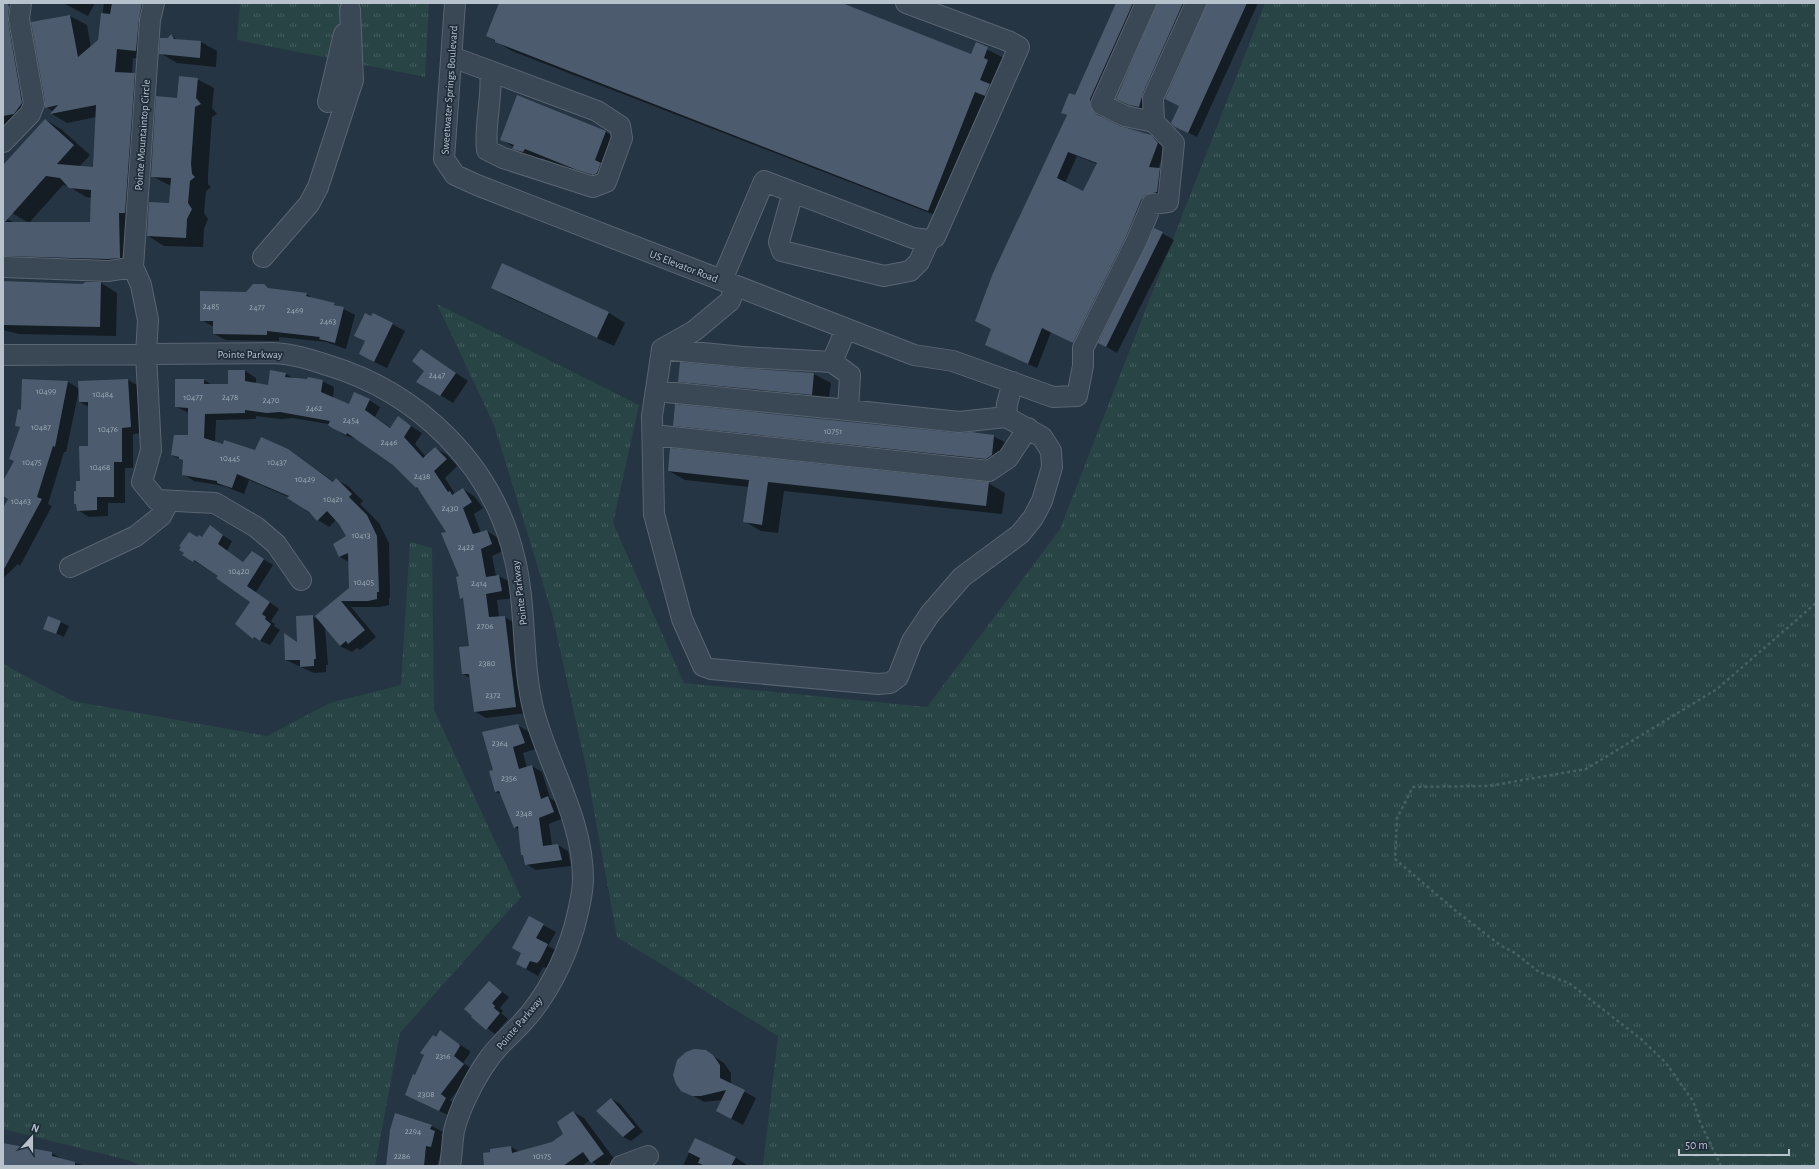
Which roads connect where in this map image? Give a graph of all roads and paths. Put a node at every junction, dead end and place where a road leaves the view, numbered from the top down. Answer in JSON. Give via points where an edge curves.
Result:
{"nodes":[{"id":1,"x":22,"y":3,"type":"edge"},
{"id":2,"x":154,"y":3,"type":"edge"},
{"id":3,"x":455,"y":3,"type":"edge"},
{"id":4,"x":1146,"y":3,"type":"edge"},
{"id":5,"x":1196,"y":3,"type":"edge"},
{"id":6,"x":919,"y":5,"type":"edge"},
{"id":7,"x":351,"y":7,"type":"edge"},
{"id":8,"x":452,"y":57,"type":"junction"},
{"id":9,"x":490,"y":71,"type":"junction"},
{"id":10,"x":328,"y":102,"type":"dead end"},
{"id":11,"x":1154,"y":122,"type":"junction"},
{"id":12,"x":3,"y":142,"type":"edge"},
{"id":13,"x":455,"y":175,"type":"joint"},
{"id":14,"x":793,"y":192,"type":"junction"},
{"id":15,"x":929,"y":240,"type":"junction"},
{"id":16,"x":263,"y":257,"type":"dead end"},
{"id":17,"x":3,"y":267,"type":"edge"},
{"id":18,"x":133,"y":267,"type":"junction"},
{"id":19,"x":729,"y":283,"type":"junction"},
{"id":20,"x":846,"y":329,"type":"junction"},
{"id":21,"x":662,"y":349,"type":"junction"},
{"id":22,"x":146,"y":354,"type":"junction"},
{"id":23,"x":3,"y":355,"type":"edge"},
{"id":24,"x":832,"y":362,"type":"junction"},
{"id":25,"x":1013,"y":382,"type":"junction"},
{"id":26,"x":656,"y":391,"type":"junction"},
{"id":27,"x":848,"y":410,"type":"junction"},
{"id":28,"x":1006,"y":417,"type":"junction"},
{"id":29,"x":1028,"y":428,"type":"junction"},
{"id":30,"x":653,"y":436,"type":"junction"},
{"id":31,"x":169,"y":501,"type":"junction"},
{"id":32,"x":70,"y":566,"type":"dead end"},
{"id":33,"x":301,"y":580,"type":"dead end"},
{"id":34,"x":1816,"y":603,"type":"edge"},
{"id":35,"x":648,"y":1156,"type":"dead end"},
{"id":36,"x":450,"y":1166,"type":"edge"},
{"id":37,"x":622,"y":1166,"type":"edge"},
{"id":38,"x":1721,"y":1166,"type":"edge"}],
"edges":[{"from":1,"to":12,"type":"street","via":[[20,19],[34,104],[30,114]]},
{"from":2,"to":18,"type":"street","name":"Pointe Mountaintop Circle","via":[[150,20]]},
{"from":3,"to":8,"type":"street","name":"Sweetwater Springs Boulevard"},
{"from":4,"to":11,"type":"street","via":[[1101,104],[1125,116]]},
{"from":5,"to":11,"type":"street","via":[[1153,98]]},
{"from":6,"to":15,"type":"street","via":[[1019,47],[936,237]]},
{"from":7,"to":10,"type":"street"},
{"from":7,"to":16,"type":"street","via":[[353,80],[318,187],[309,204]]},
{"from":8,"to":9,"type":"street"},
{"from":8,"to":13,"type":"street","name":"Sweetwater Springs Boulevard","via":[[444,159]]},
{"from":9,"to":9,"type":"street","via":[[492,85],[487,150],[503,158],[593,187],[606,182],[622,138],[620,126],[598,111]]},
{"from":11,"to":25,"type":"street","name":"US Elevator Road","via":[[1174,143],[1168,202],[1152,204],[1083,348],[1083,366],[1077,396],[1053,397]]},
{"from":13,"to":19,"type":"street","name":"US Elevator Road"},
{"from":14,"to":15,"type":"street","via":[[913,238]]},
{"from":14,"to":15,"type":"street","via":[[779,242],[782,251],[884,276],[910,271],[919,262]]},
{"from":14,"to":19,"type":"street","via":[[764,181]]},
{"from":17,"to":18,"type":"street","via":[[109,271]]},
{"from":18,"to":22,"type":"street","name":"Pointe Mountaintop Circle","via":[[141,285],[148,320]]},
{"from":19,"to":20,"type":"street","name":"US Elevator Road"},
{"from":19,"to":21,"type":"street","via":[[730,301],[694,331]]},
{"from":20,"to":24,"type":"street"},
{"from":20,"to":25,"type":"street","name":"US Elevator Road","via":[[914,355],[953,361]]},
{"from":21,"to":24,"type":"street"},
{"from":21,"to":26,"type":"street"},
{"from":22,"to":23,"type":"street","name":"Pointe Parkway"},
{"from":22,"to":31,"type":"street","name":"Pointe Mountaintop Circle","via":[[151,450],[142,482],[157,500]]},
{"from":22,"to":36,"type":"street","name":"Pointe Parkway","via":[[291,354],[342,369],[386,389],[432,422],[460,450],[494,503],[510,540],[519,578],[527,680],[535,715],[577,830],[583,880],[573,929],[560,964],[532,1011],[488,1059],[466,1100],[454,1130]]},
{"from":24,"to":27,"type":"street","via":[[850,375]]},
{"from":25,"to":28,"type":"street"},
{"from":26,"to":27,"type":"street"},
{"from":26,"to":30,"type":"street","via":[[652,416]]},
{"from":27,"to":28,"type":"street","via":[[959,422]]},
{"from":28,"to":29,"type":"street"},
{"from":29,"to":30,"type":"street","via":[[1008,458],[989,471]]},
{"from":29,"to":30,"type":"street","via":[[1042,437],[1051,451],[1052,467],[1042,501],[1033,518],[1020,534],[962,578],[930,614],[912,641],[898,677],[890,683],[878,684],[711,669],[703,666],[682,618],[654,514]]},
{"from":31,"to":32,"type":"street","via":[[161,516],[136,536]]},
{"from":31,"to":33,"type":"street","via":[[215,503],[256,527],[276,544]]},
{"from":34,"to":38,"type":"path","via":[[1717,689],[1586,769],[1488,786],[1413,787],[1397,818],[1395,859],[1456,912],[1538,972],[1569,983],[1642,1039],[1666,1063],[1693,1101]]},
{"from":35,"to":37,"type":"street"}]}
